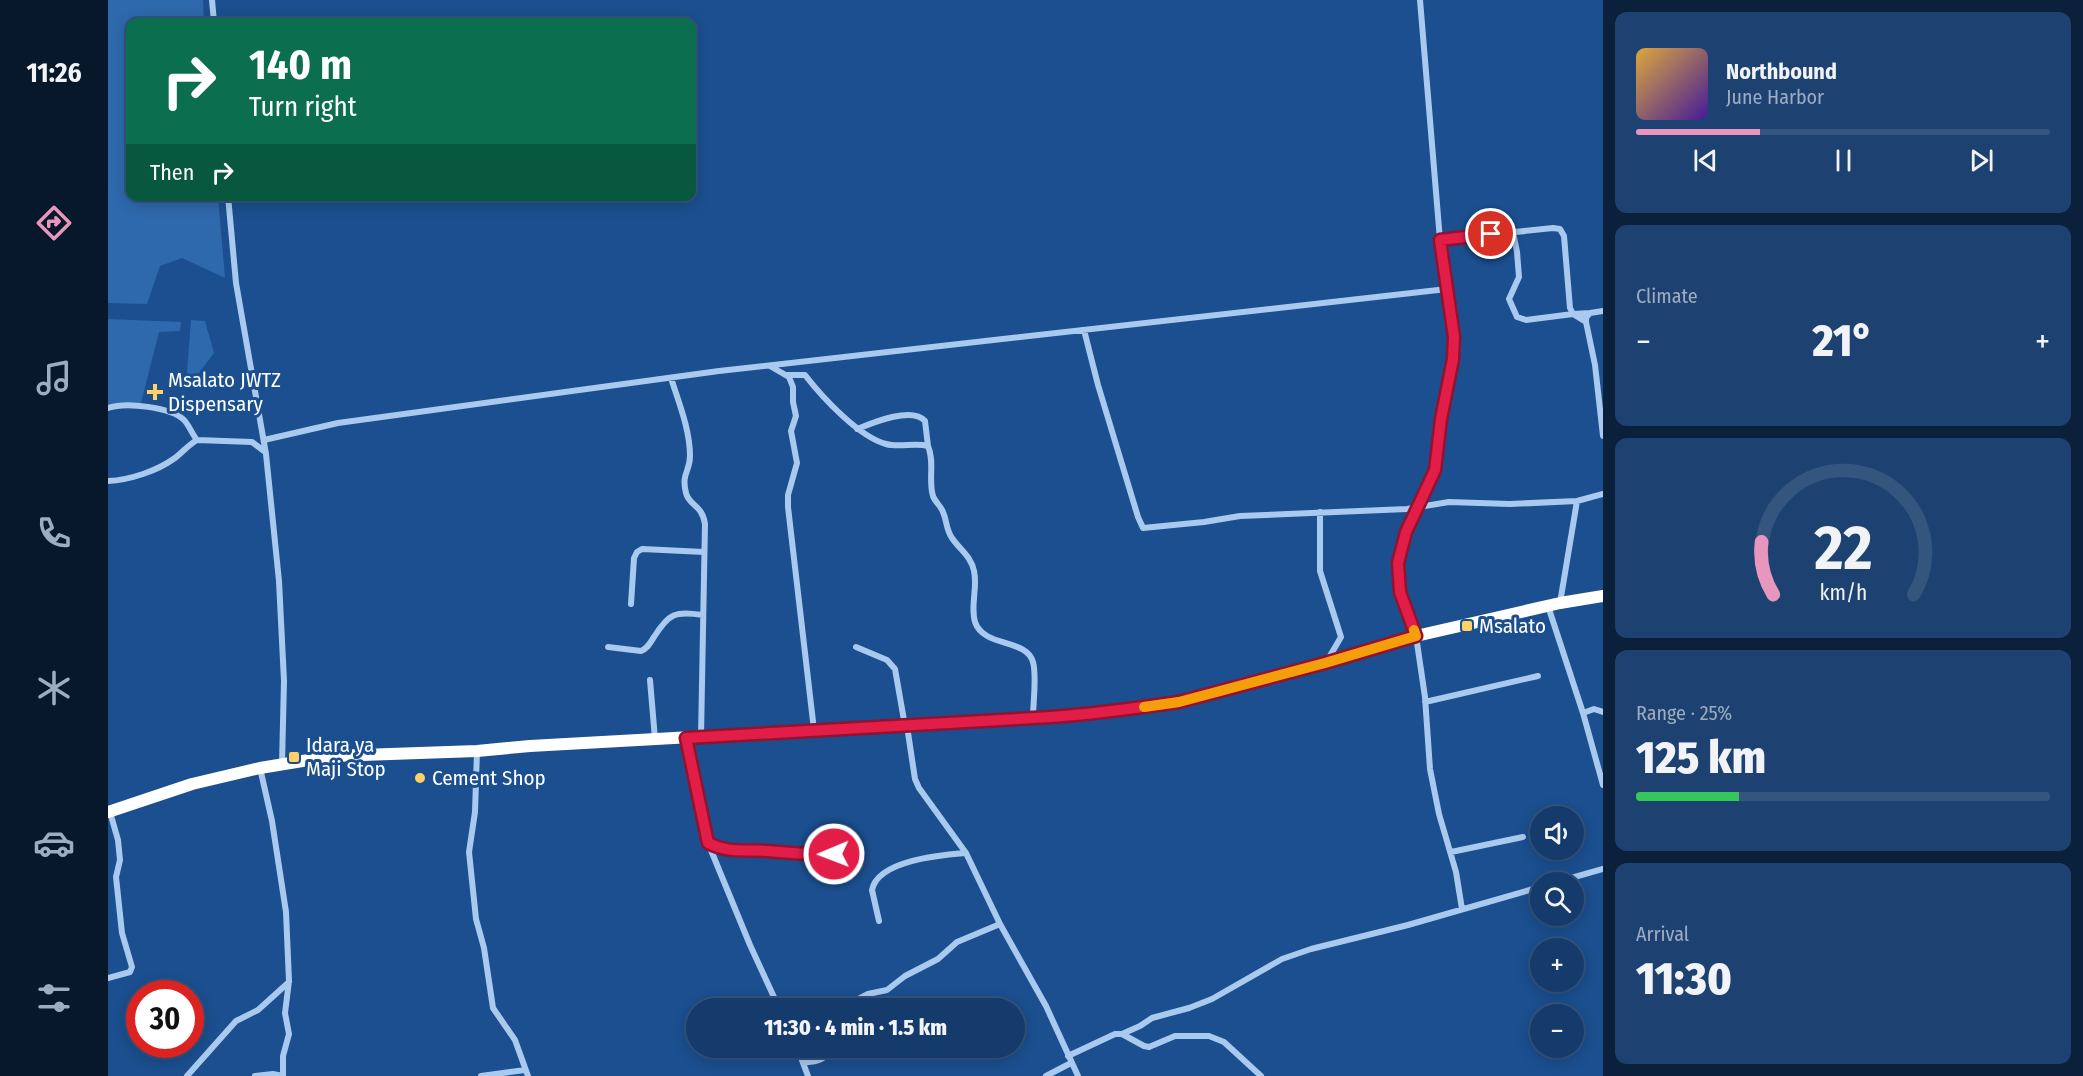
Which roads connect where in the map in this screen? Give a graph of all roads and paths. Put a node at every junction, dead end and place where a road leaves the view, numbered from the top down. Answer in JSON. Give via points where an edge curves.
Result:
{"nodes":[{"id":1,"x":212,"y":0,"type":"edge"},
{"id":2,"x":1420,"y":0,"type":"edge"},
{"id":3,"x":214,"y":18,"type":"edge"},
{"id":4,"x":228,"y":201,"type":"edge"},
{"id":5,"x":1513,"y":232,"type":"junction"},
{"id":6,"x":1440,"y":240,"type":"junction"},
{"id":7,"x":1447,"y":289,"type":"junction"},
{"id":8,"x":1603,"y":310,"type":"edge"},
{"id":9,"x":1590,"y":313,"type":"junction"},
{"id":10,"x":1573,"y":314,"type":"junction"},
{"id":11,"x":1586,"y":322,"type":"junction"},
{"id":12,"x":1084,"y":330,"type":"junction"},
{"id":13,"x":770,"y":365,"type":"junction"},
{"id":14,"x":787,"y":375,"type":"junction"},
{"id":15,"x":671,"y":378,"type":"junction"},
{"id":16,"x":108,"y":408,"type":"edge"},
{"id":17,"x":857,"y":429,"type":"junction"},
{"id":18,"x":1603,"y":436,"type":"edge"},
{"id":19,"x":197,"y":440,"type":"junction"},
{"id":20,"x":264,"y":440,"type":"junction"},
{"id":21,"x":928,"y":446,"type":"junction"},
{"id":22,"x":266,"y":454,"type":"junction"},
{"id":23,"x":108,"y":481,"type":"edge"},
{"id":24,"x":1603,"y":494,"type":"edge"},
{"id":25,"x":1576,"y":501,"type":"junction"},
{"id":26,"x":1418,"y":508,"type":"junction"},
{"id":27,"x":1320,"y":512,"type":"junction"},
{"id":28,"x":704,"y":552,"type":"junction"},
{"id":29,"x":1603,"y":597,"type":"edge"},
{"id":30,"x":631,"y":604,"type":"dead end"},
{"id":31,"x":1554,"y":605,"type":"junction"},
{"id":32,"x":703,"y":615,"type":"junction"},
{"id":33,"x":1416,"y":636,"type":"junction"},
{"id":34,"x":608,"y":647,"type":"dead end"},
{"id":35,"x":856,"y":647,"type":"dead end"},
{"id":36,"x":1325,"y":663,"type":"junction"},
{"id":37,"x":1538,"y":676,"type":"dead end"},
{"id":38,"x":650,"y":680,"type":"dead end"},
{"id":39,"x":1425,"y":702,"type":"junction"},
{"id":40,"x":1603,"y":712,"type":"edge"},
{"id":41,"x":1582,"y":713,"type":"junction"},
{"id":42,"x":1033,"y":718,"type":"junction"},
{"id":43,"x":906,"y":726,"type":"junction"},
{"id":44,"x":814,"y":730,"type":"junction"},
{"id":45,"x":700,"y":736,"type":"junction"},
{"id":46,"x":686,"y":738,"type":"junction"},
{"id":47,"x":655,"y":740,"type":"junction"},
{"id":48,"x":477,"y":752,"type":"junction"},
{"id":49,"x":282,"y":765,"type":"junction"},
{"id":50,"x":260,"y":768,"type":"junction"},
{"id":51,"x":1603,"y":785,"type":"edge"},
{"id":52,"x":109,"y":812,"type":"edge"},
{"id":53,"x":1523,"y":837,"type":"dead end"},
{"id":54,"x":708,"y":843,"type":"junction"},
{"id":55,"x":1451,"y":852,"type":"junction"},
{"id":56,"x":966,"y":853,"type":"junction"},
{"id":57,"x":834,"y":854,"type":"dead end"},
{"id":58,"x":1603,"y":869,"type":"edge"},
{"id":59,"x":1584,"y":874,"type":"edge"},
{"id":60,"x":1530,"y":890,"type":"edge"},
{"id":61,"x":1462,"y":909,"type":"junction"},
{"id":62,"x":879,"y":921,"type":"dead end"},
{"id":63,"x":1000,"y":924,"type":"junction"},
{"id":64,"x":108,"y":978,"type":"edge"},
{"id":65,"x":289,"y":981,"type":"junction"},
{"id":66,"x":774,"y":998,"type":"edge"},
{"id":67,"x":860,"y":998,"type":"edge"},
{"id":68,"x":1122,"y":1034,"type":"junction"},
{"id":69,"x":1068,"y":1056,"type":"junction"},
{"id":70,"x":801,"y":1058,"type":"edge"},
{"id":71,"x":825,"y":1058,"type":"edge"},
{"id":72,"x":803,"y":1062,"type":"junction"},
{"id":73,"x":1071,"y":1063,"type":"junction"},
{"id":74,"x":526,"y":1073,"type":"edge"},
{"id":75,"x":187,"y":1076,"type":"edge"},
{"id":76,"x":255,"y":1076,"type":"edge"},
{"id":77,"x":481,"y":1076,"type":"edge"},
{"id":78,"x":808,"y":1076,"type":"edge"},
{"id":79,"x":1046,"y":1076,"type":"edge"},
{"id":80,"x":1078,"y":1076,"type":"edge"},
{"id":81,"x":1261,"y":1076,"type":"edge"}],
"edges":[{"from":1,"to":3,"type":"street"},
{"from":2,"to":6,"type":"street"},
{"from":4,"to":20,"type":"street","via":[[240,317]]},
{"from":5,"to":6,"type":"street"},
{"from":5,"to":10,"type":"street","via":[[1562,230]]},
{"from":5,"to":10,"type":"street","via":[[1519,278],[1509,299],[1515,315],[1526,320]]},
{"from":6,"to":7,"type":"street"},
{"from":7,"to":12,"type":"street"},
{"from":7,"to":26,"type":"street","via":[[1453,359],[1435,470]]},
{"from":8,"to":9,"type":"street"},
{"from":9,"to":10,"type":"street"},
{"from":9,"to":11,"type":"street"},
{"from":10,"to":11,"type":"street"},
{"from":11,"to":18,"type":"street"},
{"from":12,"to":13,"type":"street"},
{"from":12,"to":27,"type":"street","via":[[1143,528],[1230,517]]},
{"from":13,"to":14,"type":"street"},
{"from":13,"to":15,"type":"street"},
{"from":14,"to":17,"type":"street","via":[[805,375]]},
{"from":14,"to":44,"type":"street","via":[[792,382],[796,415],[791,431],[797,463],[788,495],[789,527]]},
{"from":15,"to":20,"type":"street","via":[[338,423]]},
{"from":15,"to":28,"type":"street","via":[[689,444],[689,465],[684,476],[686,495],[704,514]]},
{"from":16,"to":19,"type":"street","via":[[128,404],[174,413],[186,421]]},
{"from":17,"to":21,"type":"street","via":[[885,444]]},
{"from":17,"to":21,"type":"street","via":[[885,417],[918,416],[925,421]]},
{"from":19,"to":22,"type":"street","via":[[252,442]]},
{"from":19,"to":23,"type":"street","via":[[175,458],[148,471]]},
{"from":20,"to":22,"type":"street"},
{"from":21,"to":42,"type":"street","via":[[932,493],[953,540],[971,560],[974,570],[975,622],[983,634],[1026,652],[1033,664]]},
{"from":22,"to":49,"type":"street","via":[[282,633]]},
{"from":24,"to":25,"type":"street"},
{"from":25,"to":26,"type":"street","via":[[1449,502]]},
{"from":25,"to":31,"type":"street"},
{"from":26,"to":27,"type":"street"},
{"from":26,"to":33,"type":"street","via":[[1406,532],[1398,563],[1400,592]]},
{"from":27,"to":36,"type":"street","via":[[1320,571],[1341,637]]},
{"from":28,"to":30,"type":"street","via":[[637,552]]},
{"from":28,"to":32,"type":"street"},
{"from":29,"to":31,"type":"highway"},
{"from":31,"to":33,"type":"highway"},
{"from":31,"to":41,"type":"street"},
{"from":32,"to":34,"type":"street","via":[[676,614],[664,622],[641,651]]},
{"from":32,"to":45,"type":"street"},
{"from":33,"to":36,"type":"highway"},
{"from":33,"to":39,"type":"street"},
{"from":35,"to":43,"type":"street","via":[[887,660],[895,669]]},
{"from":36,"to":42,"type":"highway","via":[[1179,702]]},
{"from":37,"to":39,"type":"street"},
{"from":38,"to":47,"type":"street"},
{"from":39,"to":55,"type":"street","via":[[1430,769]]},
{"from":40,"to":41,"type":"street","via":[[1594,709]]},
{"from":41,"to":51,"type":"street"},
{"from":42,"to":43,"type":"highway"},
{"from":43,"to":44,"type":"highway"},
{"from":43,"to":56,"type":"street","via":[[919,788]]},
{"from":44,"to":45,"type":"highway"},
{"from":45,"to":46,"type":"highway"},
{"from":46,"to":47,"type":"highway"},
{"from":46,"to":54,"type":"street"},
{"from":47,"to":48,"type":"highway"},
{"from":48,"to":49,"type":"highway","via":[[333,756]]},
{"from":48,"to":74,"type":"street","via":[[476,804],[469,852],[476,919],[494,1008],[515,1040]]},
{"from":49,"to":50,"type":"highway"},
{"from":50,"to":52,"type":"highway","via":[[192,784]]},
{"from":50,"to":65,"type":"street","via":[[284,891]]},
{"from":52,"to":64,"type":"street","via":[[118,840],[120,860],[116,877],[122,933],[132,967],[130,972]]},
{"from":53,"to":55,"type":"street"},
{"from":54,"to":57,"type":"street","via":[[741,852]]},
{"from":54,"to":66,"type":"street"},
{"from":55,"to":61,"type":"street"},
{"from":56,"to":62,"type":"street","via":[[921,858],[879,877],[872,890]]},
{"from":56,"to":63,"type":"street"},
{"from":58,"to":59,"type":"street"},
{"from":60,"to":61,"type":"street"},
{"from":61,"to":68,"type":"street","via":[[1282,959],[1212,999],[1152,1018]]},
{"from":63,"to":67,"type":"street","via":[[957,942],[938,959],[887,990]]},
{"from":63,"to":69,"type":"street","via":[[1047,1006]]},
{"from":65,"to":75,"type":"street","via":[[261,1008],[236,1022]]},
{"from":65,"to":76,"type":"street","via":[[285,1013],[289,1034],[283,1076]]},
{"from":68,"to":69,"type":"street"},
{"from":68,"to":81,"type":"street","via":[[1149,1047],[1175,1036],[1209,1036],[1224,1042]]},
{"from":69,"to":73,"type":"street"},
{"from":70,"to":72,"type":"street"},
{"from":71,"to":72,"type":"street"},
{"from":72,"to":78,"type":"street"},
{"from":73,"to":79,"type":"street"},
{"from":73,"to":80,"type":"street"},
{"from":74,"to":77,"type":"street"}]}
